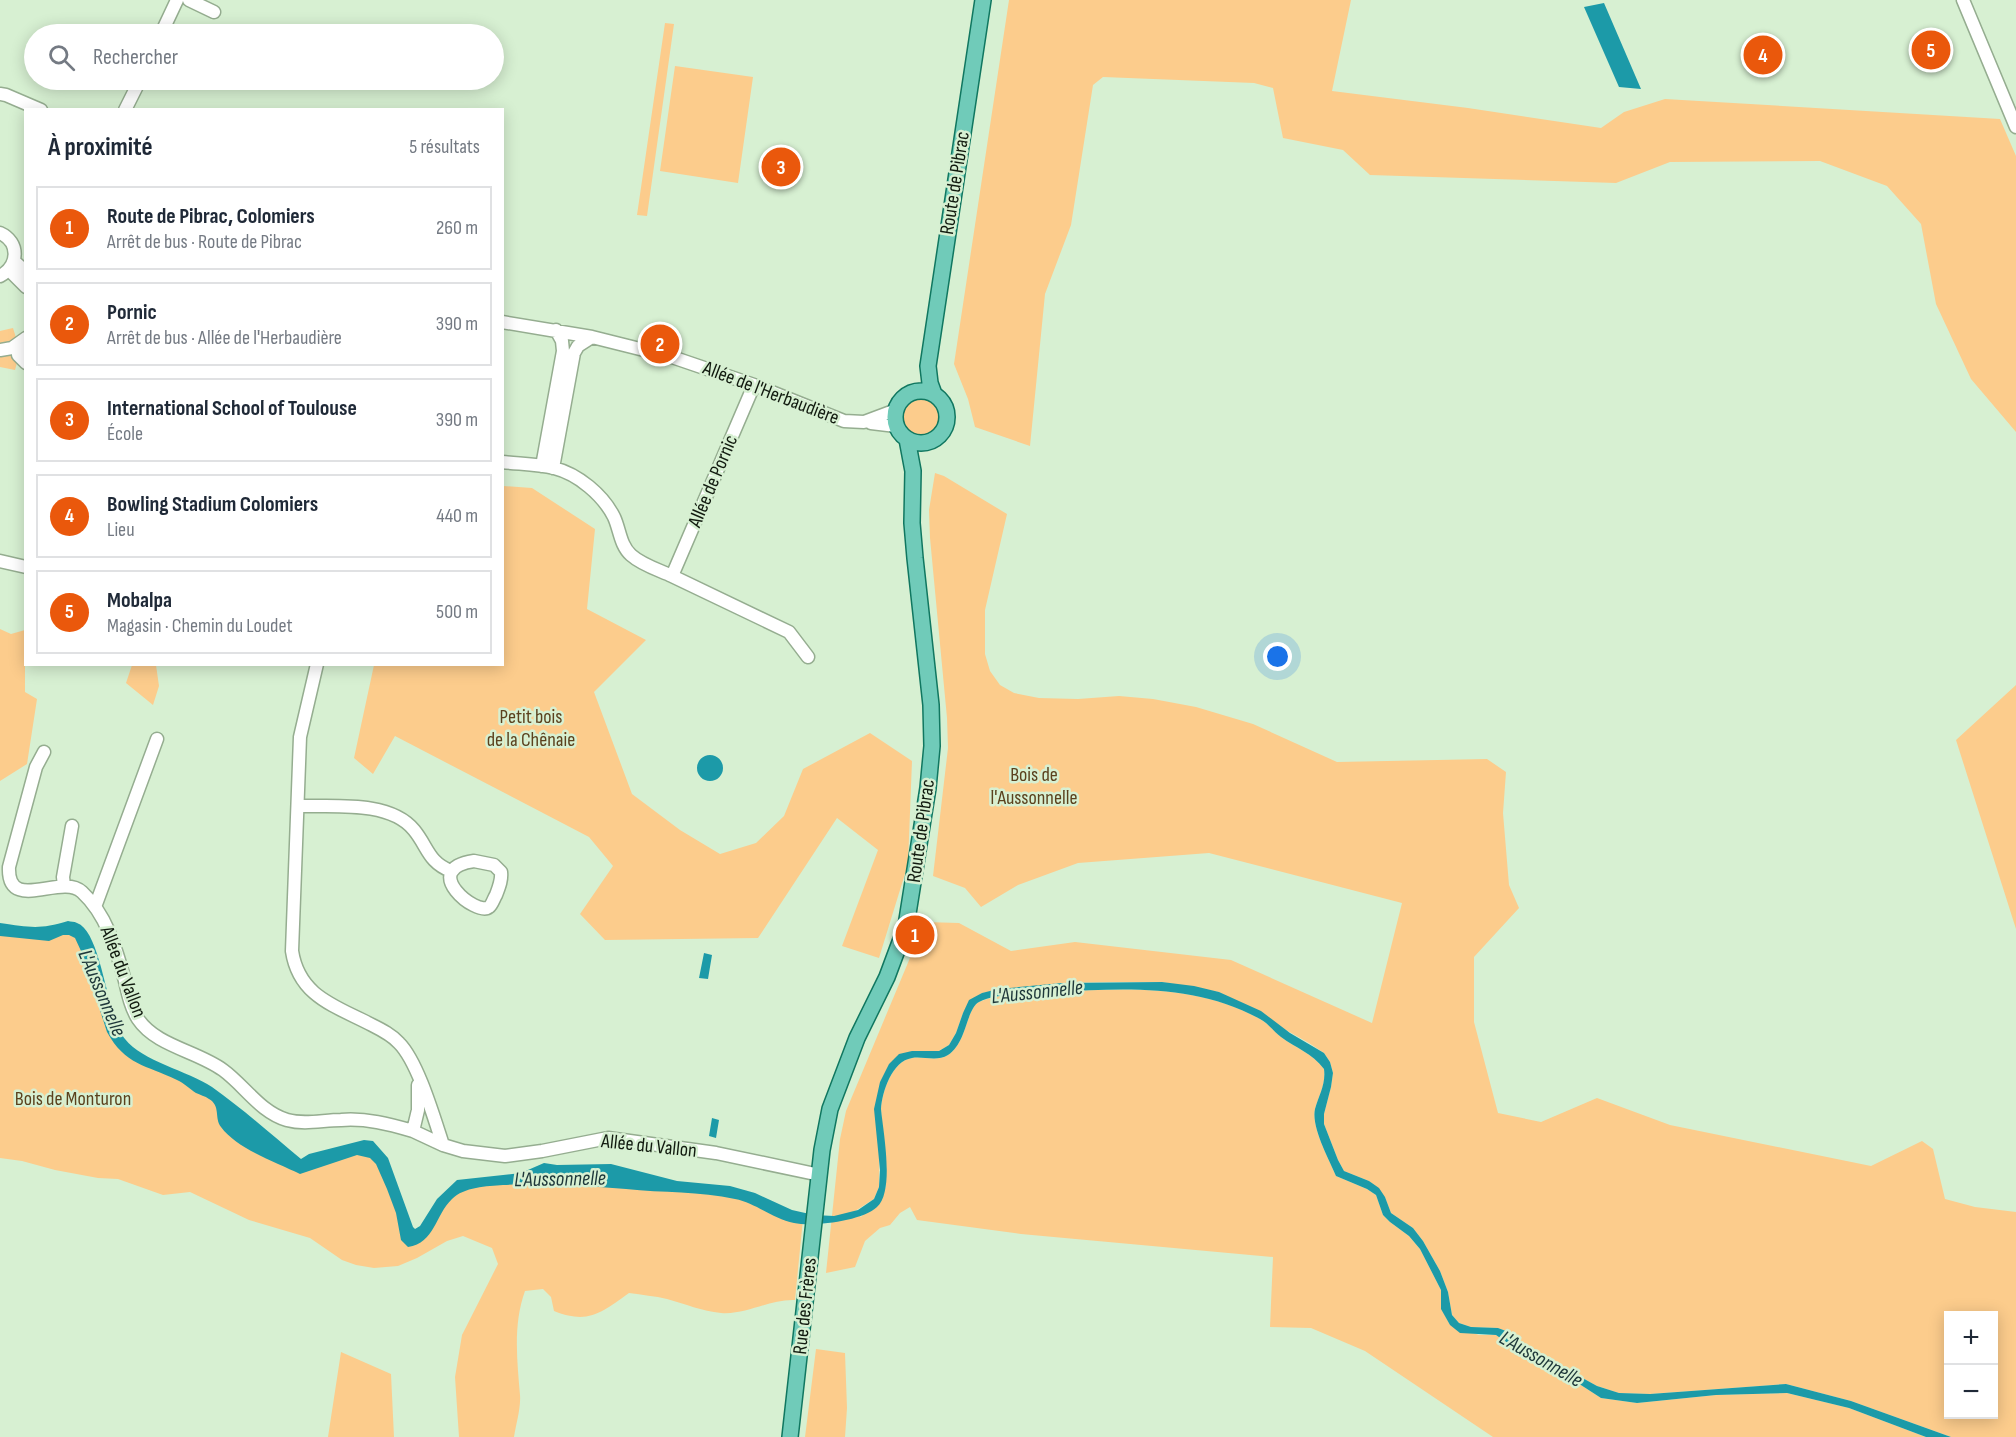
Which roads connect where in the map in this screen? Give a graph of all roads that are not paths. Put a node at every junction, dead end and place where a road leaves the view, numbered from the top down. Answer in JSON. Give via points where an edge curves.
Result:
{"nodes":[{"id":1,"x":177,"y":0,"type":"edge"},
{"id":2,"x":189,"y":0,"type":"edge"},
{"id":3,"x":983,"y":0,"type":"edge"},
{"id":4,"x":1963,"y":0,"type":"edge"},
{"id":5,"x":214,"y":12,"type":"dead end"},
{"id":6,"x":166,"y":24,"type":"edge"},
{"id":7,"x":135,"y":90,"type":"edge"},
{"id":8,"x":0,"y":94,"type":"edge"},
{"id":9,"x":36,"y":108,"type":"edge"},
{"id":10,"x":126,"y":108,"type":"edge"},
{"id":11,"x":2016,"y":127,"type":"edge"},
{"id":12,"x":0,"y":233,"type":"edge"},
{"id":13,"x":8,"y":269,"type":"edge"},
{"id":14,"x":24,"y":272,"type":"edge"},
{"id":15,"x":24,"y":285,"type":"edge"},
{"id":16,"x":504,"y":322,"type":"edge"},
{"id":17,"x":556,"y":330,"type":"junction"},
{"id":18,"x":592,"y":337,"type":"junction"},
{"id":19,"x":22,"y":341,"type":"edge"},
{"id":20,"x":0,"y":351,"type":"edge"},
{"id":21,"x":22,"y":361,"type":"edge"},
{"id":22,"x":928,"y":366,"type":"junction"},
{"id":23,"x":754,"y":385,"type":"junction"},
{"id":24,"x":909,"y":393,"type":"junction"},
{"id":25,"x":934,"y":394,"type":"junction"},
{"id":26,"x":896,"y":418,"type":"junction"},
{"id":27,"x":907,"y":439,"type":"junction"},
{"id":28,"x":928,"y":442,"type":"junction"},
{"id":29,"x":504,"y":462,"type":"edge"},
{"id":30,"x":548,"y":467,"type":"junction"},
{"id":31,"x":913,"y":471,"type":"junction"},
{"id":32,"x":0,"y":561,"type":"edge"},
{"id":33,"x":24,"y":567,"type":"edge"},
{"id":34,"x":672,"y":576,"type":"junction"},
{"id":35,"x":808,"y":657,"type":"dead end"},
{"id":36,"x":317,"y":666,"type":"edge"},
{"id":37,"x":157,"y":739,"type":"dead end"},
{"id":38,"x":44,"y":752,"type":"dead end"},
{"id":39,"x":298,"y":806,"type":"junction"},
{"id":40,"x":72,"y":826,"type":"dead end"},
{"id":41,"x":451,"y":871,"type":"junction"},
{"id":42,"x":64,"y":886,"type":"junction"},
{"id":43,"x":95,"y":907,"type":"junction"},
{"id":44,"x":418,"y":1077,"type":"junction"},
{"id":45,"x":413,"y":1131,"type":"junction"},
{"id":46,"x":443,"y":1144,"type":"junction"},
{"id":47,"x":820,"y":1175,"type":"junction"},
{"id":48,"x":790,"y":1437,"type":"edge"}],
"edges":[{"from":1,"to":6,"type":"street"},
{"from":2,"to":5,"type":"street"},
{"from":3,"to":22,"type":"main road","name":"Route de Pibrac"},
{"from":4,"to":11,"type":"street"},
{"from":7,"to":10,"type":"street"},
{"from":8,"to":9,"type":"street"},
{"from":12,"to":13,"type":"street","via":[[13,244],[15,254]]},
{"from":13,"to":14,"type":"street"},
{"from":13,"to":15,"type":"street"},
{"from":16,"to":17,"type":"street","name":"Allée de l'Herbaudière"},
{"from":17,"to":18,"type":"street","name":"Allée de l'Herbaudière"},
{"from":17,"to":30,"type":"street","via":[[563,351]]},
{"from":18,"to":23,"type":"street","name":"Allée de l'Herbaudière","via":[[672,357]]},
{"from":18,"to":30,"type":"street","via":[[574,352]]},
{"from":19,"to":20,"type":"street"},
{"from":19,"to":21,"type":"street","via":[[17,350]]},
{"from":20,"to":21,"type":"street"},
{"from":22,"to":24,"type":"main road","name":"Route de Pibrac"},
{"from":22,"to":25,"type":"main road","name":"Route de Pibrac"},
{"from":23,"to":26,"type":"street","name":"Allée de l'Herbaudière","via":[[834,419],[864,422]]},
{"from":23,"to":34,"type":"street","name":"Allée de Pornic"},
{"from":24,"to":25,"type":"main road"},
{"from":24,"to":26,"type":"main road","via":[[902,399]]},
{"from":25,"to":28,"type":"main road","via":[[944,405],[947,420],[940,434]]},
{"from":26,"to":27,"type":"main road"},
{"from":27,"to":28,"type":"main road"},
{"from":27,"to":31,"type":"main road","name":"Route de Pibrac"},
{"from":28,"to":31,"type":"main road","name":"Route de Pibrac"},
{"from":29,"to":30,"type":"street"},
{"from":30,"to":34,"type":"street","via":[[575,478],[598,496],[614,518],[629,553]]},
{"from":31,"to":47,"type":"main road","name":"Route de Pibrac","via":[[912,523],[931,705],[927,800],[906,926],[830,1109]]},
{"from":32,"to":33,"type":"street"},
{"from":34,"to":35,"type":"street","via":[[789,632]]},
{"from":36,"to":39,"type":"street","via":[[300,737]]},
{"from":37,"to":43,"type":"street","name":"Allée du Vallon"},
{"from":38,"to":42,"type":"street","via":[[36,767],[9,867],[15,887],[26,891]]},
{"from":39,"to":41,"type":"street","via":[[371,809],[396,815],[415,831],[432,859]]},
{"from":39,"to":44,"type":"street","via":[[292,951],[298,974],[315,996],[394,1038],[407,1052]]},
{"from":40,"to":42,"type":"street"},
{"from":41,"to":41,"type":"street","via":[[452,885],[459,894],[479,908],[491,906],[502,880],[500,869],[474,861]]},
{"from":42,"to":43,"type":"street","name":"Allée du Vallon","via":[[79,889]]},
{"from":43,"to":45,"type":"street","name":"Allée du Vallon","via":[[111,937],[134,1010],[153,1036],[195,1053],[223,1070],[259,1104],[287,1120],[378,1122]]},
{"from":44,"to":45,"type":"street","via":[[418,1110]]},
{"from":44,"to":46,"type":"street"},
{"from":45,"to":46,"type":"street","name":"Allée du Vallon"},
{"from":46,"to":47,"type":"street","name":"Allée du Vallon","via":[[463,1151],[505,1156],[608,1138],[716,1153]]},
{"from":47,"to":48,"type":"main road","name":"Rue des Frères"}]}
